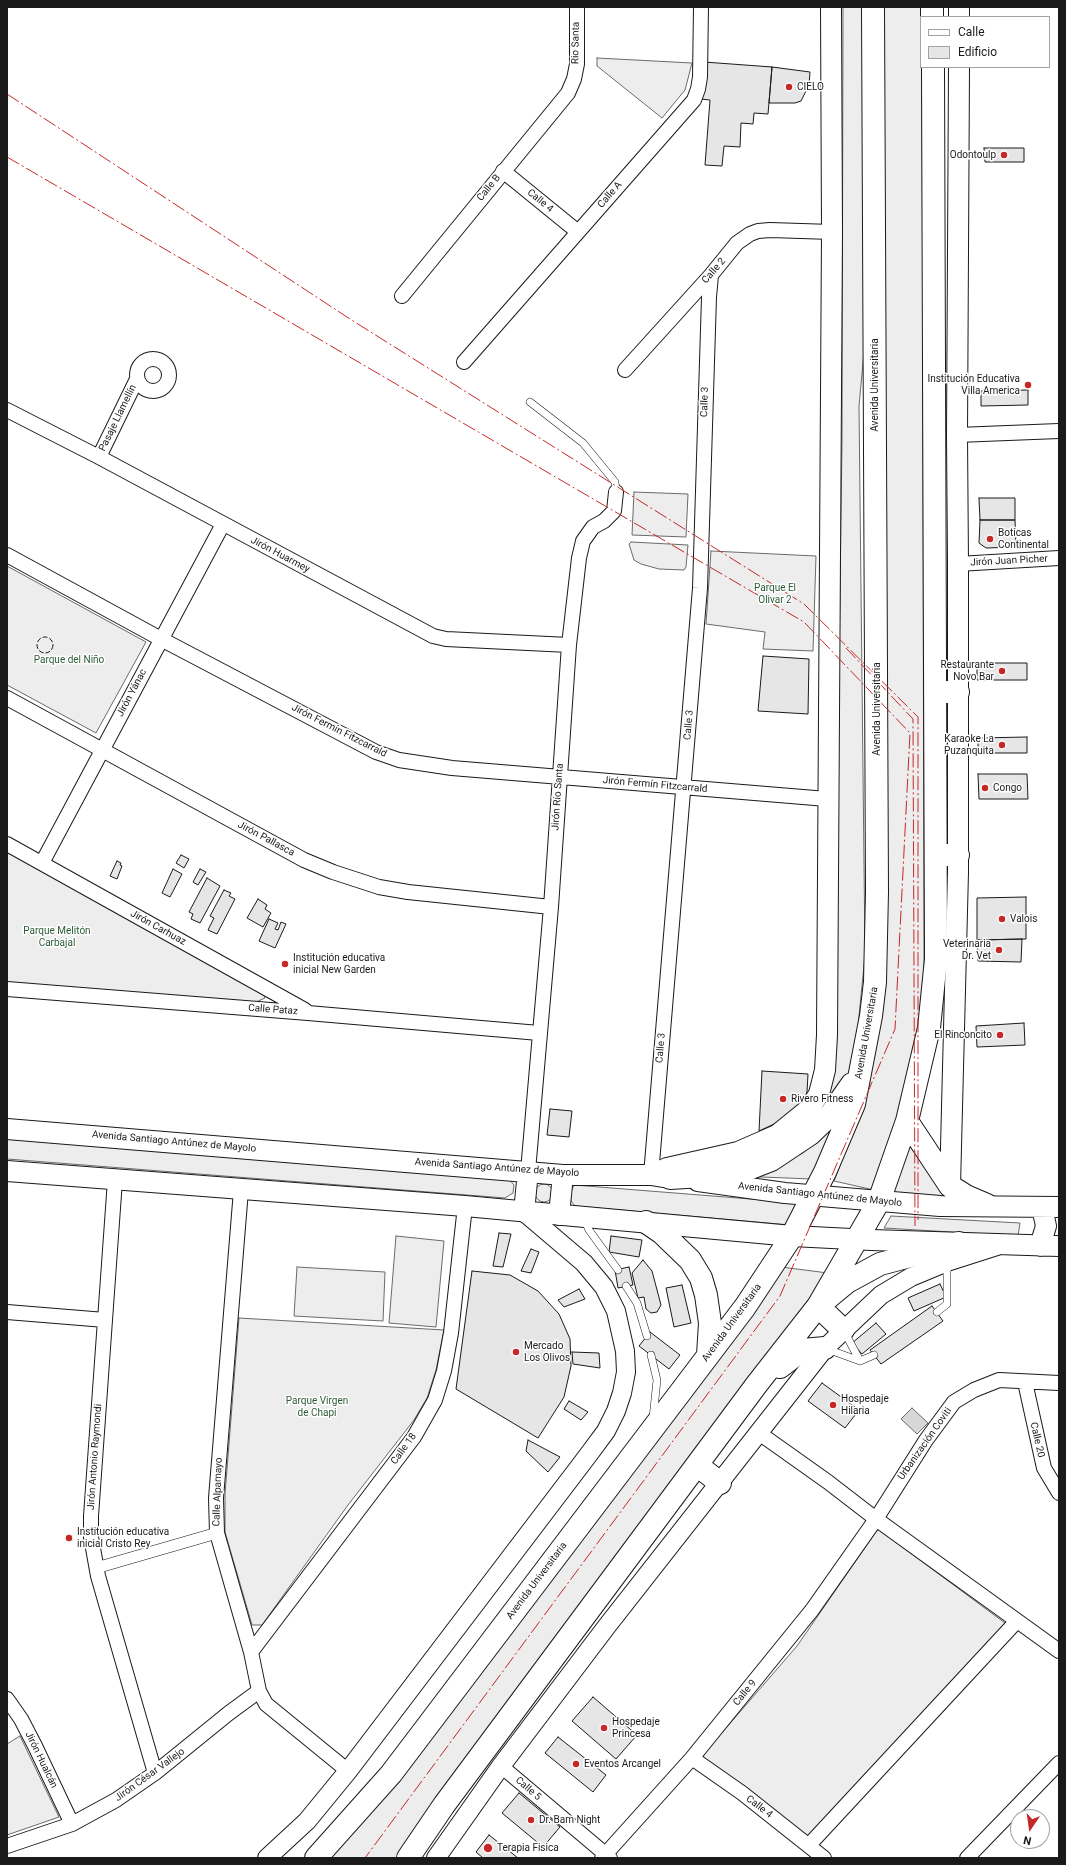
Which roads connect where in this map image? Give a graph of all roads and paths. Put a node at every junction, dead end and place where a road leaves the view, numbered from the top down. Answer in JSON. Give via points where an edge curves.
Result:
{"nodes":[{"id":1,"x":577,"y":7,"type":"edge"},
{"id":2,"x":701,"y":7,"type":"edge"},
{"id":3,"x":831,"y":7,"type":"edge"},
{"id":4,"x":874,"y":7,"type":"edge"},
{"id":5,"x":933,"y":68,"type":"edge"},
{"id":6,"x":959,"y":68,"type":"edge"},
{"id":7,"x":574,"y":79,"type":"joint"},
{"id":8,"x":503,"y":171,"type":"junction"},
{"id":9,"x":578,"y":232,"type":"junction"},
{"id":10,"x":832,"y":232,"type":"junction"},
{"id":11,"x":711,"y":275,"type":"junction"},
{"id":12,"x":402,"y":296,"type":"dead end"},
{"id":13,"x":464,"y":362,"type":"dead end"},
{"id":14,"x":625,"y":370,"type":"dead end"},
{"id":15,"x":137,"y":379,"type":"dead end"},
{"id":16,"x":530,"y":402,"type":"dead end"},
{"id":17,"x":7,"y":410,"type":"edge"},
{"id":18,"x":1059,"y":431,"type":"edge"},
{"id":19,"x":957,"y":436,"type":"junction"},
{"id":20,"x":99,"y":457,"type":"junction"},
{"id":21,"x":616,"y":492,"type":"joint"},
{"id":22,"x":224,"y":524,"type":"junction"},
{"id":23,"x":7,"y":555,"type":"edge"},
{"id":24,"x":1059,"y":558,"type":"edge"},
{"id":25,"x":958,"y":564,"type":"junction"},
{"id":26,"x":161,"y":639,"type":"junction"},
{"id":27,"x":569,"y":645,"type":"junction"},
{"id":28,"x":936,"y":692,"type":"junction"},
{"id":29,"x":958,"y":692,"type":"junction"},
{"id":30,"x":7,"y":698,"type":"edge"},
{"id":31,"x":101,"y":750,"type":"junction"},
{"id":32,"x":559,"y":778,"type":"junction"},
{"id":33,"x":684,"y":787,"type":"junction"},
{"id":34,"x":827,"y":799,"type":"junction"},
{"id":35,"x":7,"y":844,"type":"edge"},
{"id":36,"x":958,"y":855,"type":"junction"},
{"id":37,"x":936,"y":856,"type":"junction"},
{"id":38,"x":42,"y":863,"type":"junction"},
{"id":39,"x":550,"y":907,"type":"junction"},
{"id":40,"x":7,"y":989,"type":"edge"},
{"id":41,"x":308,"y":1012,"type":"junction"},
{"id":42,"x":539,"y":1033,"type":"junction"},
{"id":43,"x":860,"y":1071,"type":"junction"},
{"id":44,"x":907,"y":1120,"type":"junction"},
{"id":45,"x":7,"y":1129,"type":"edge"},
{"id":46,"x":7,"y":1171,"type":"edge"},
{"id":47,"x":528,"y":1171,"type":"junction"},
{"id":48,"x":563,"y":1174,"type":"junction"},
{"id":49,"x":660,"y":1176,"type":"junction"},
{"id":50,"x":115,"y":1180,"type":"junction"},
{"id":51,"x":950,"y":1186,"type":"junction"},
{"id":52,"x":241,"y":1190,"type":"junction"},
{"id":53,"x":814,"y":1195,"type":"junction"},
{"id":54,"x":879,"y":1201,"type":"junction"},
{"id":55,"x":987,"y":1205,"type":"junction"},
{"id":56,"x":464,"y":1206,"type":"junction"},
{"id":57,"x":1050,"y":1207,"type":"edge"},
{"id":58,"x":524,"y":1212,"type":"junction"},
{"id":59,"x":559,"y":1215,"type":"junction"},
{"id":60,"x":583,"y":1217,"type":"junction"},
{"id":61,"x":646,"y":1222,"type":"junction"},
{"id":62,"x":792,"y":1236,"type":"junction"},
{"id":63,"x":858,"y":1239,"type":"junction"},
{"id":64,"x":959,"y":1243,"type":"junction"},
{"id":65,"x":1001,"y":1245,"type":"junction"},
{"id":66,"x":1050,"y":1246,"type":"edge"},
{"id":67,"x":947,"y":1262,"type":"junction"},
{"id":68,"x":618,"y":1270,"type":"dead end"},
{"id":69,"x":626,"y":1286,"type":"dead end"},
{"id":70,"x":818,"y":1306,"type":"junction"},
{"id":71,"x":7,"y":1312,"type":"edge"},
{"id":72,"x":937,"y":1312,"type":"dead end"},
{"id":73,"x":105,"y":1320,"type":"junction"},
{"id":74,"x":843,"y":1330,"type":"junction"},
{"id":75,"x":647,"y":1336,"type":"dead end"},
{"id":76,"x":825,"y":1348,"type":"junction"},
{"id":77,"x":651,"y":1355,"type":"dead end"},
{"id":78,"x":708,"y":1355,"type":"junction"},
{"id":79,"x":874,"y":1355,"type":"dead end"},
{"id":80,"x":860,"y":1361,"type":"junction"},
{"id":81,"x":1025,"y":1382,"type":"junction"},
{"id":82,"x":1059,"y":1383,"type":"edge"},
{"id":83,"x":757,"y":1384,"type":"junction"},
{"id":84,"x":651,"y":1431,"type":"junction"},
{"id":85,"x":758,"y":1433,"type":"junction"},
{"id":86,"x":697,"y":1465,"type":"junction"},
{"id":87,"x":720,"y":1483,"type":"junction"},
{"id":88,"x":1059,"y":1494,"type":"edge"},
{"id":89,"x":876,"y":1519,"type":"junction"},
{"id":90,"x":217,"y":1533,"type":"junction"},
{"id":91,"x":96,"y":1568,"type":"junction"},
{"id":92,"x":1016,"y":1622,"type":"junction"},
{"id":93,"x":1059,"y":1651,"type":"edge"},
{"id":94,"x":251,"y":1652,"type":"junction"},
{"id":95,"x":259,"y":1691,"type":"junction"},
{"id":96,"x":7,"y":1699,"type":"edge"},
{"id":97,"x":692,"y":1758,"type":"junction"},
{"id":98,"x":1059,"y":1764,"type":"edge"},
{"id":99,"x":501,"y":1766,"type":"junction"},
{"id":100,"x":348,"y":1771,"type":"junction"},
{"id":101,"x":155,"y":1773,"type":"junction"},
{"id":102,"x":72,"y":1824,"type":"junction"},
{"id":103,"x":7,"y":1846,"type":"edge"},
{"id":104,"x":809,"y":1846,"type":"junction"},
{"id":105,"x":605,"y":1857,"type":"edge"},
{"id":106,"x":267,"y":1858,"type":"edge"},
{"id":107,"x":316,"y":1858,"type":"edge"},
{"id":108,"x":408,"y":1858,"type":"edge"},
{"id":109,"x":436,"y":1858,"type":"edge"},
{"id":110,"x":824,"y":1858,"type":"edge"},
{"id":111,"x":967,"y":1858,"type":"edge"}],
"edges":[{"from":1,"to":7,"type":"street","name":"Rio Santa","via":[[577,64]]},
{"from":2,"to":9,"type":"street","name":"Calle A","via":[[700,77],[694,100]]},
{"from":3,"to":10,"type":"main road"},
{"from":4,"to":43,"type":"main road","name":"Avenida Universitaria","via":[[878,892],[875,982]]},
{"from":5,"to":28,"type":"main road"},
{"from":6,"to":19,"type":"main road"},
{"from":7,"to":8,"type":"street","name":"Calle B","via":[[568,93]]},
{"from":8,"to":9,"type":"street","name":"Calle 4"},
{"from":8,"to":12,"type":"street","name":"Calle B"},
{"from":9,"to":13,"type":"street","name":"Calle A"},
{"from":10,"to":11,"type":"street","name":"Calle 2","via":[[758,231],[737,243]]},
{"from":10,"to":34,"type":"main road"},
{"from":11,"to":14,"type":"street","name":"Calle 2"},
{"from":11,"to":33,"type":"street","name":"Calle 3","via":[[700,588]]},
{"from":15,"to":20,"type":"street","name":"Pasaje Llamellín"},
{"from":16,"to":21,"type":"lane","via":[[583,444],[615,482]]},
{"from":17,"to":20,"type":"street","name":"Jirón Huarmey"},
{"from":18,"to":19,"type":"street"},
{"from":19,"to":25,"type":"main road"},
{"from":20,"to":22,"type":"street","name":"Jirón Huarmey"},
{"from":21,"to":27,"type":"street","name":"Jirón Río Santa","via":[[614,511],[593,527],[583,541]]},
{"from":22,"to":26,"type":"street","name":"Jirón Yánac"},
{"from":22,"to":27,"type":"street","name":"Jirón Huarmey","via":[[433,636],[446,639]]},
{"from":23,"to":26,"type":"street","name":"Jirón Fermín Fitzcarrald"},
{"from":24,"to":25,"type":"street","name":"Jirón Juan Picher"},
{"from":25,"to":29,"type":"main road"},
{"from":26,"to":31,"type":"street","name":"Jirón Yánac"},
{"from":26,"to":32,"type":"street","name":"Jirón Fermín Fitzcarrald","via":[[376,752],[399,760],[452,768]]},
{"from":27,"to":32,"type":"street","name":"Jirón Río Santa"},
{"from":28,"to":29,"type":"main road"},
{"from":28,"to":37,"type":"main road"},
{"from":29,"to":36,"type":"main road"},
{"from":30,"to":31,"type":"street","name":"Jirón Pallasca"},
{"from":31,"to":38,"type":"street","name":"Jirón Yánac"},
{"from":31,"to":39,"type":"street","name":"Jirón Pallasca","via":[[304,860],[340,875],[379,887],[408,892]]},
{"from":32,"to":33,"type":"street","name":"Jirón Fermín Fitzcarrald"},
{"from":32,"to":39,"type":"street","name":"Jirón Río Santa"},
{"from":33,"to":34,"type":"street","name":"Jirón Fermín Fitzcarrald"},
{"from":33,"to":49,"type":"street","name":"Calle 3"},
{"from":34,"to":49,"type":"main road","via":[[827,1035],[825,1070],[819,1094],[809,1109],[777,1135],[738,1152],[667,1168]]},
{"from":35,"to":38,"type":"street","name":"Jirón Carhuaz"},
{"from":36,"to":37,"type":"main road"},
{"from":36,"to":51,"type":"main road"},
{"from":37,"to":44,"type":"main road","via":[[936,959],[931,1014]]},
{"from":38,"to":41,"type":"street","name":"Jirón Carhuaz"},
{"from":39,"to":42,"type":"street","name":"Jirón Río Santa"},
{"from":40,"to":41,"type":"street","name":"Calle Pataz"},
{"from":41,"to":42,"type":"street","name":"Calle Pataz"},
{"from":42,"to":47,"type":"street","name":"Jirón Río Santa"},
{"from":43,"to":49,"type":"main road","via":[[831,1114],[810,1134],[771,1160],[720,1175]]},
{"from":43,"to":53,"type":"main road","name":"Avenida Universitaria","via":[[854,1104]]},
{"from":44,"to":51,"type":"main road"},
{"from":44,"to":54,"type":"main road"},
{"from":45,"to":47,"type":"main road","name":"Avenida Santiago Antúnez de Mayolo"},
{"from":46,"to":50,"type":"main road"},
{"from":47,"to":48,"type":"main road","name":"Avenida Santiago Antúnez de Mayolo"},
{"from":47,"to":58,"type":"main road"},
{"from":48,"to":49,"type":"main road","name":"Avenida Santiago Antúnez de Mayolo"},
{"from":48,"to":59,"type":"main road"},
{"from":49,"to":53,"type":"main road","name":"Avenida Santiago Antúnez de Mayolo"},
{"from":50,"to":52,"type":"main road"},
{"from":50,"to":73,"type":"street","name":"Jirón Antonio Raymondi"},
{"from":51,"to":55,"type":"main road"},
{"from":52,"to":56,"type":"main road"},
{"from":52,"to":90,"type":"street","name":"Calle Alpamayo","via":[[216,1498]]},
{"from":53,"to":54,"type":"main road","name":"Avenida Santiago Antúnez de Mayolo"},
{"from":53,"to":62,"type":"main road","name":"Avenida Universitaria"},
{"from":54,"to":55,"type":"main road","name":"Avenida Santiago Antúnez de Mayolo","via":[[940,1206]]},
{"from":54,"to":63,"type":"main road"},
{"from":55,"to":57,"type":"main road","name":"Avenida Santiago Antúnez de Mayolo"},
{"from":56,"to":58,"type":"main road"},
{"from":56,"to":94,"type":"street","name":"Calle 18","via":[[451,1337],[435,1400],[414,1437]]},
{"from":57,"to":66,"type":"main road","via":[[1046,1226]]},
{"from":58,"to":59,"type":"main road"},
{"from":58,"to":100,"type":"street","via":[[584,1262],[604,1287],[616,1311],[625,1351],[626,1372],[622,1393],[606,1431]]},
{"from":59,"to":60,"type":"main road"},
{"from":60,"to":61,"type":"main road"},
{"from":60,"to":68,"type":"lane","via":[[589,1230]]},
{"from":61,"to":62,"type":"main road"},
{"from":61,"to":78,"type":"main road","via":[[662,1232],[690,1260],[701,1278],[710,1323]]},
{"from":62,"to":63,"type":"main road"},
{"from":62,"to":78,"type":"main road","name":"Avenida Universitaria","via":[[745,1307]]},
{"from":63,"to":64,"type":"main road"},
{"from":63,"to":70,"type":"main road"},
{"from":64,"to":65,"type":"main road"},
{"from":64,"to":70,"type":"main road","via":[[880,1264],[847,1282]]},
{"from":65,"to":66,"type":"main road"},
{"from":65,"to":67,"type":"street"},
{"from":67,"to":72,"type":"lane","via":[[947,1304]]},
{"from":67,"to":74,"type":"street","via":[[911,1277],[881,1295]]},
{"from":69,"to":75,"type":"lane","via":[[637,1303]]},
{"from":70,"to":74,"type":"main road"},
{"from":70,"to":83,"type":"main road"},
{"from":71,"to":73,"type":"street"},
{"from":73,"to":91,"type":"street","name":"Jirón Antonio Raymondi","via":[[91,1516],[91,1537]]},
{"from":74,"to":76,"type":"street"},
{"from":74,"to":80,"type":"lane"},
{"from":76,"to":80,"type":"lane"},
{"from":76,"to":83,"type":"main road","via":[[802,1350]]},
{"from":76,"to":85,"type":"street"},
{"from":77,"to":84,"type":"lane","via":[[657,1380]]},
{"from":78,"to":84,"type":"main road","name":"Avenida Universitaria"},
{"from":79,"to":80,"type":"lane"},
{"from":81,"to":82,"type":"street","name":"Urbanización Coviti"},
{"from":81,"to":88,"type":"street","name":"Calle 20","via":[[1044,1468]]},
{"from":81,"to":89,"type":"street","name":"Urbanización Coviti","via":[[999,1380],[954,1402],[926,1440]]},
{"from":83,"to":86,"type":"main road"},
{"from":84,"to":107,"type":"main road","name":"Avenida Universitaria","via":[[391,1774]]},
{"from":85,"to":87,"type":"street"},
{"from":85,"to":89,"type":"street"},
{"from":86,"to":87,"type":"main road"},
{"from":86,"to":108,"type":"main road","via":[[444,1805]]},
{"from":87,"to":99,"type":"street"},
{"from":89,"to":92,"type":"street"},
{"from":89,"to":97,"type":"street","name":"Calle 9","via":[[812,1610]]},
{"from":90,"to":91,"type":"street"},
{"from":90,"to":94,"type":"street","name":"Calle Alpamayo"},
{"from":91,"to":101,"type":"street","name":"Jirón Antonio Raymondi"},
{"from":92,"to":93,"type":"street"},
{"from":92,"to":104,"type":"street"},
{"from":94,"to":95,"type":"street","name":"Calle Alpamayo"},
{"from":95,"to":100,"type":"street","name":"Calle Alpamayo","via":[[266,1704]]},
{"from":95,"to":101,"type":"street","name":"Jirón César Vallejo"},
{"from":96,"to":102,"type":"street","name":"Jirón Hualcán","via":[[21,1719]]},
{"from":97,"to":104,"type":"street","name":"Calle 4"},
{"from":97,"to":105,"type":"street","name":"Calle 9"},
{"from":98,"to":111,"type":"street"},
{"from":99,"to":105,"type":"street","name":"Calle 5"},
{"from":99,"to":109,"type":"street"},
{"from":100,"to":106,"type":"street","via":[[307,1821]]},
{"from":101,"to":102,"type":"street","name":"Jirón César Vallejo","via":[[116,1800]]},
{"from":102,"to":103,"type":"street","name":"Jirón César Vallejo"},
{"from":104,"to":110,"type":"street","name":"Calle 4"}]}
